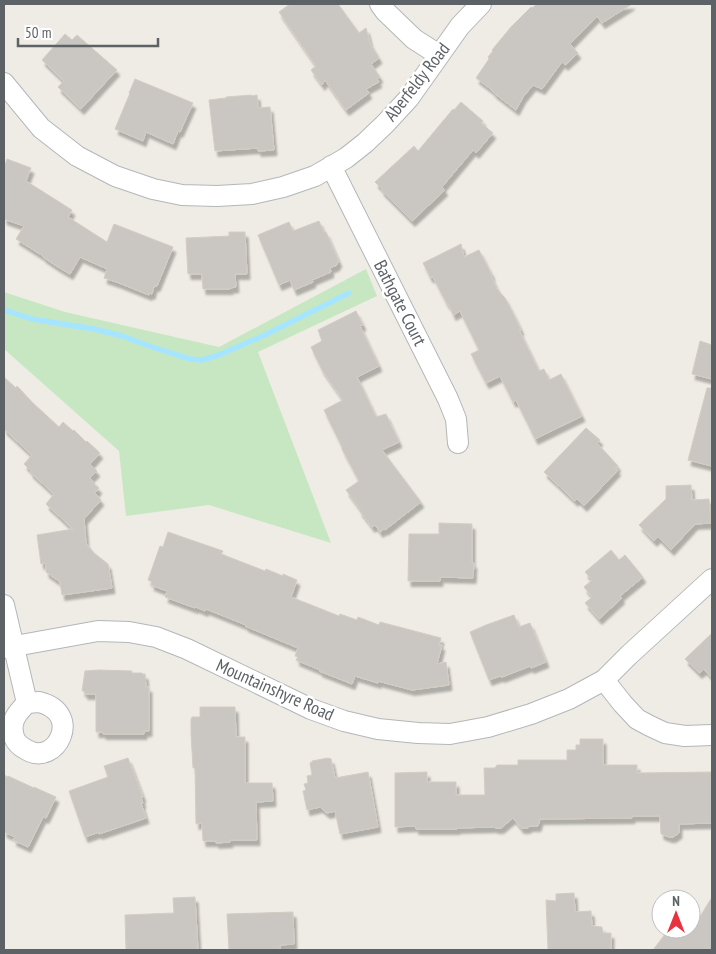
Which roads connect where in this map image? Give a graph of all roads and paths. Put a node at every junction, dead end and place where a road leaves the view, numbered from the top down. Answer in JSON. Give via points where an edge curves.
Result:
{"nodes":[{"id":1,"x":380,"y":4,"type":"edge"},
{"id":2,"x":481,"y":4,"type":"edge"},
{"id":3,"x":439,"y":54,"type":"junction"},
{"id":4,"x":4,"y":84,"type":"edge"},
{"id":5,"x":331,"y":166,"type":"junction"},
{"id":6,"x":458,"y":443,"type":"dead end"},
{"id":7,"x":712,"y":579,"type":"edge"},
{"id":8,"x":4,"y":605,"type":"edge"},
{"id":9,"x":8,"y":646,"type":"edge"},
{"id":10,"x":604,"y":680,"type":"junction"},
{"id":11,"x":27,"y":703,"type":"dead end"},
{"id":12,"x":712,"y":735,"type":"edge"}],
"edges":[{"from":1,"to":3,"type":"street","via":[[414,39]]},
{"from":2,"to":3,"type":"street","name":"Aberfeldy Road"},
{"from":3,"to":5,"type":"street","name":"Aberfeldy Road","via":[[409,98],[385,124],[346,158]]},
{"from":4,"to":5,"type":"street","name":"Aberfeldy Road","via":[[41,128],[77,156],[115,176],[153,189],[182,195],[252,194],[283,187]]},
{"from":5,"to":6,"type":"street","name":"Bathgate Court","via":[[448,399],[456,418]]},
{"from":7,"to":10,"type":"street","name":"Mountainshyre Road"},
{"from":8,"to":9,"type":"street"},
{"from":9,"to":10,"type":"street","name":"Mountainshyre Road","via":[[98,631],[156,637],[311,709],[378,729],[418,733],[450,734],[488,727],[569,699]]},
{"from":9,"to":11,"type":"street"},
{"from":10,"to":12,"type":"street","via":[[644,723],[665,733]]}]}
